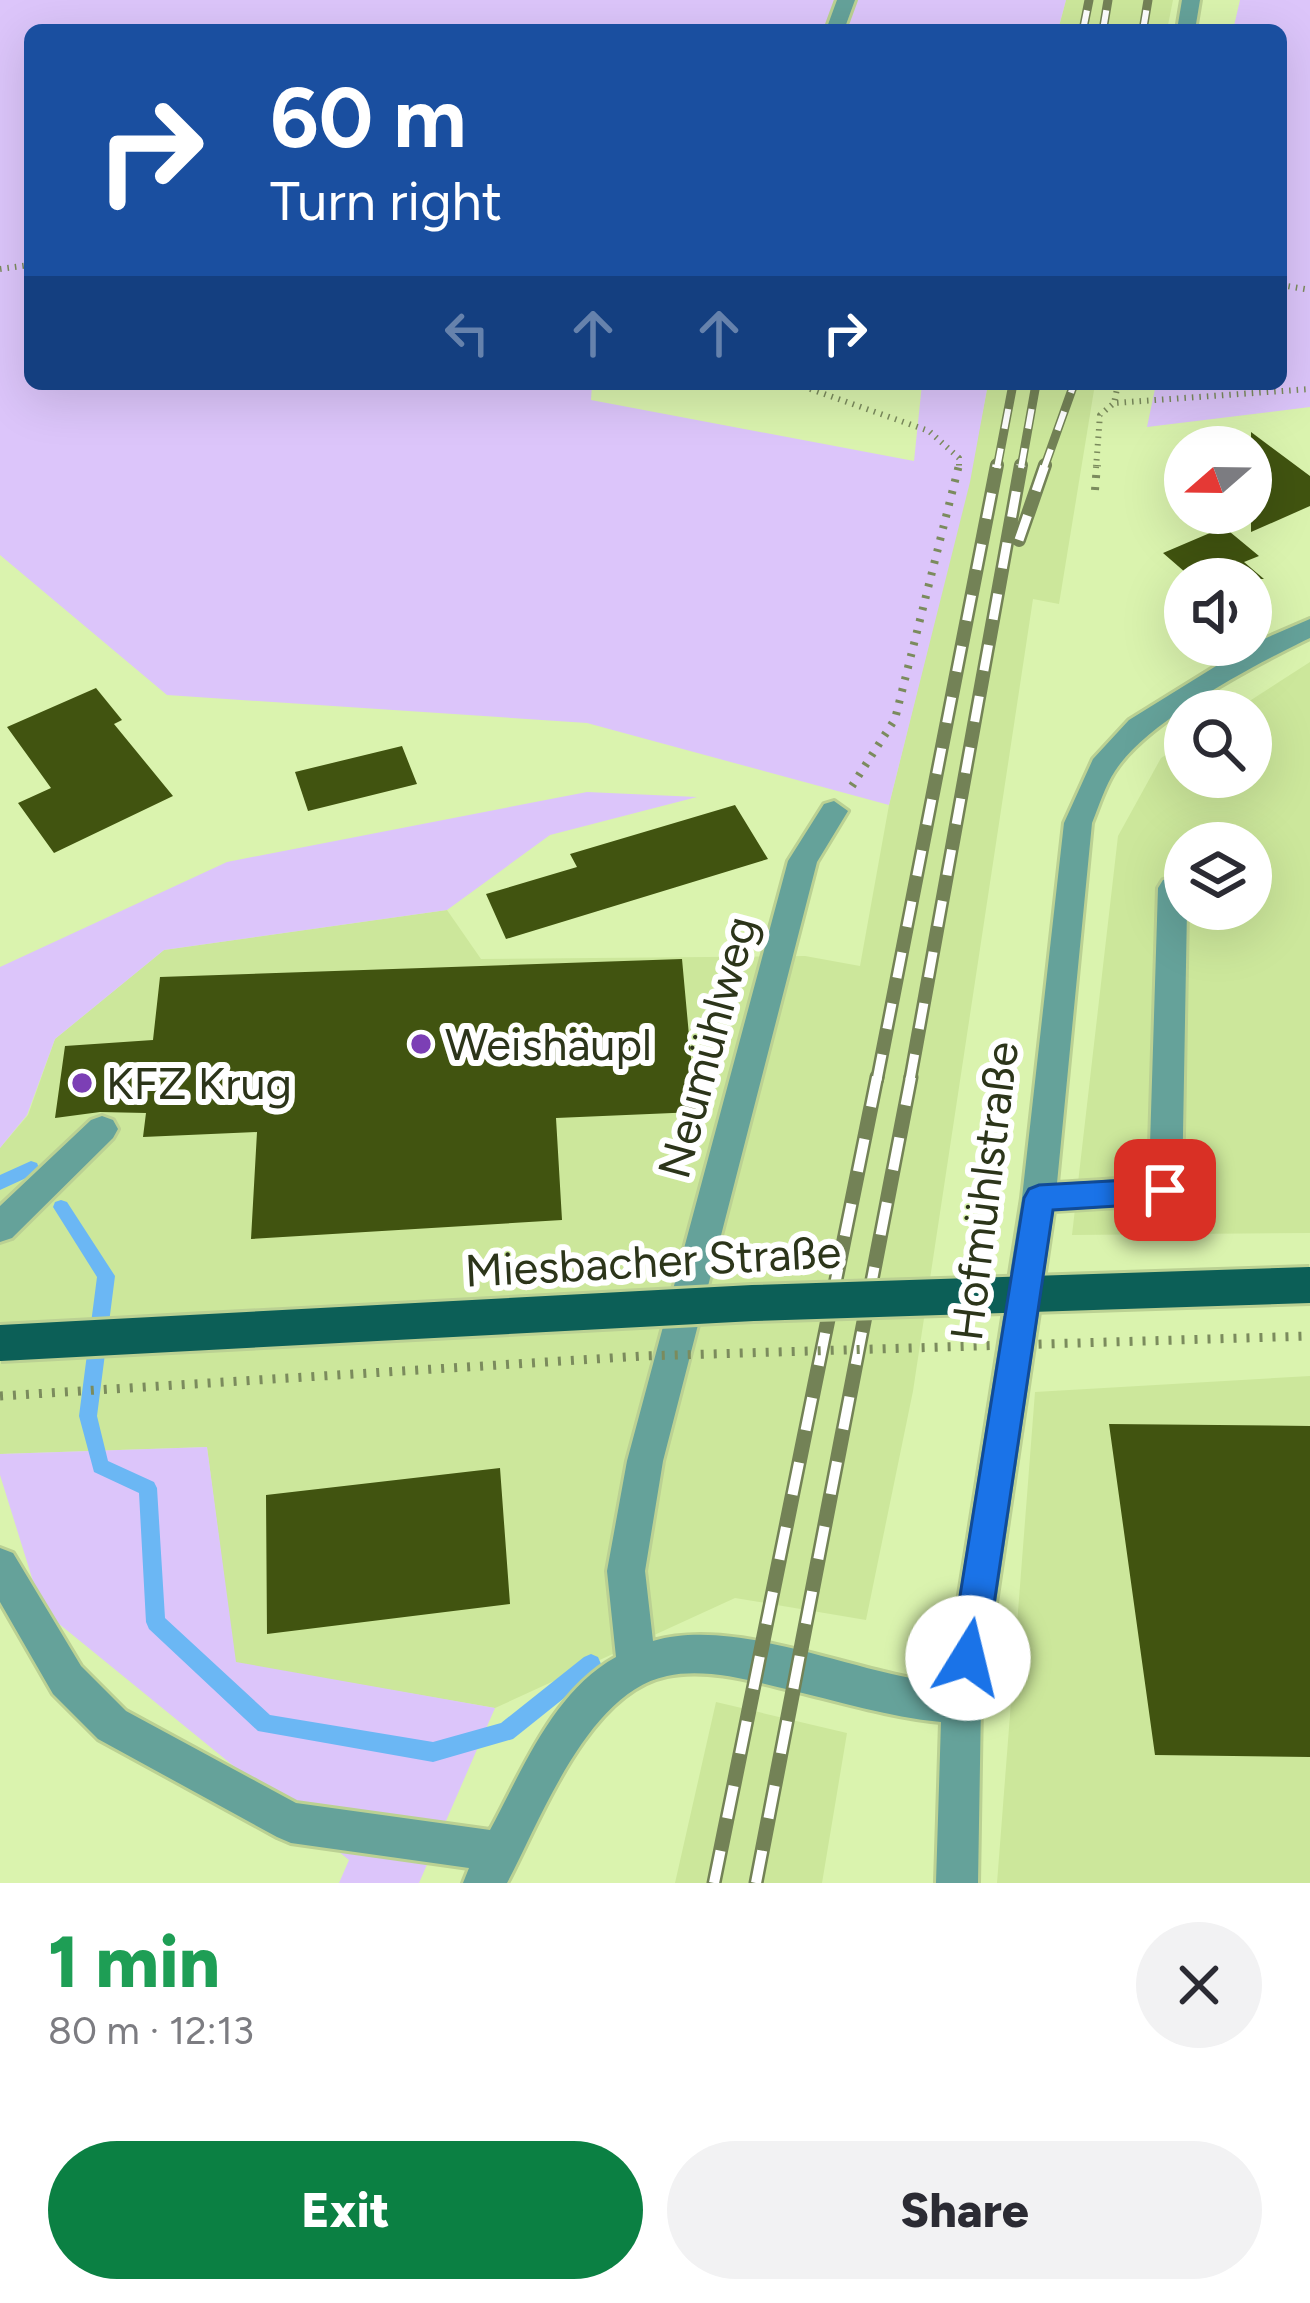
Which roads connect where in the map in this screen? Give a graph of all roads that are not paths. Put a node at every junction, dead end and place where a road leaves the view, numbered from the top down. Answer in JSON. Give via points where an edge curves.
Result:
{"nodes":[{"id":1,"x":1310,"y":628,"type":"edge"},
{"id":2,"x":834,"y":811,"type":"road end"},
{"id":3,"x":1172,"y":930,"type":"edge"},
{"id":4,"x":102,"y":1129,"type":"dead end"},
{"id":5,"x":1039,"y":1198,"type":"junction"},
{"id":6,"x":0,"y":1228,"type":"edge"},
{"id":7,"x":1310,"y":1285,"type":"edge"},
{"id":8,"x":0,"y":1343,"type":"edge"},
{"id":9,"x":0,"y":1566,"type":"edge"},
{"id":10,"x":638,"y":1666,"type":"junction"},
{"id":11,"x":961,"y":1704,"type":"junction"},
{"id":12,"x":493,"y":1868,"type":"edge"},
{"id":13,"x":957,"y":1883,"type":"edge"}],
"edges":[{"from":1,"to":5,"type":"street","name":"Hofmühlstraße","via":[[1139,727],[1103,766],[1078,823]]},
{"from":2,"to":10,"type":"street","name":"Neumühlweg","via":[[802,861],[645,1461],[626,1570]]},
{"from":3,"to":5,"type":"street","via":[[1165,1190]]},
{"from":4,"to":6,"type":"street"},
{"from":5,"to":11,"type":"street","name":"Hofmühlstraße"},
{"from":7,"to":8,"type":"main road","name":"Miesbacher Straße","bridge":true,"via":[[753,1303]]},
{"from":9,"to":12,"type":"street","via":[[67,1680],[112,1725],[291,1822]]},
{"from":10,"to":11,"type":"street","via":[[695,1656]]},
{"from":10,"to":12,"type":"street","via":[[597,1694]]},
{"from":11,"to":13,"type":"street","name":"Hofmühlstraße"}]}
